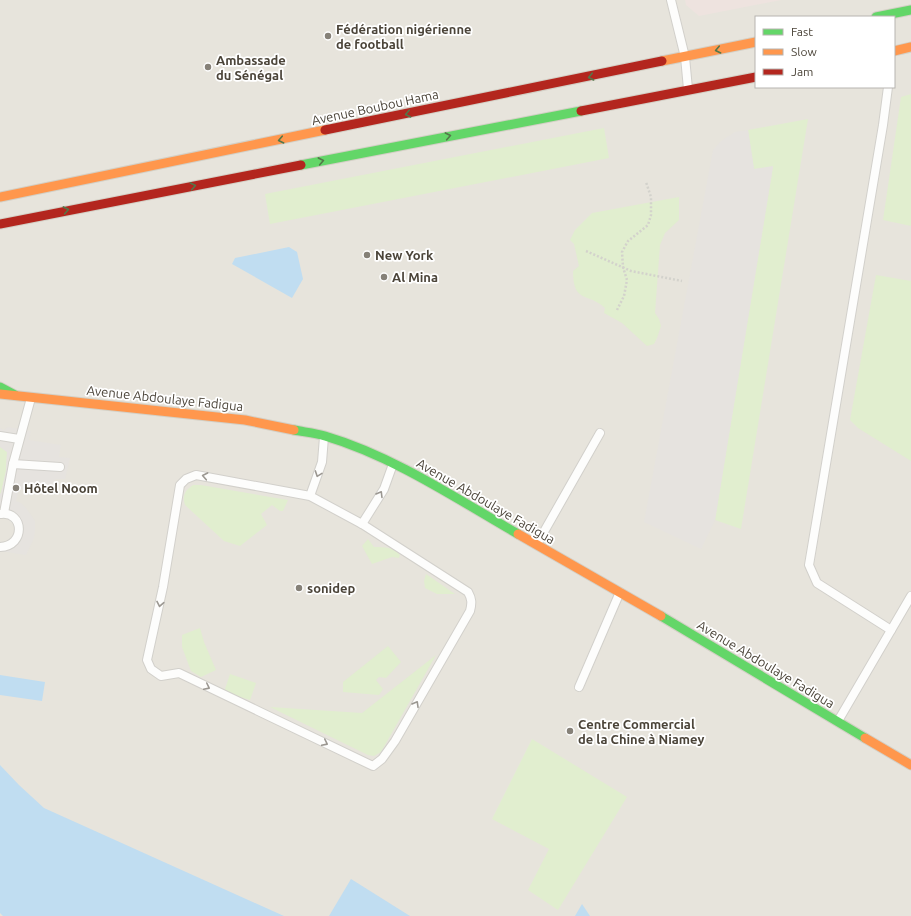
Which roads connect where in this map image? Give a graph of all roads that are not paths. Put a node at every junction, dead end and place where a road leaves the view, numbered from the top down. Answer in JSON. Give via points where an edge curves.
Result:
{"nodes":[{"id":1,"x":671,"y":0,"type":"edge"},
{"id":2,"x":911,"y":10,"type":"edge"},
{"id":3,"x":881,"y":16,"type":"edge"},
{"id":4,"x":755,"y":42,"type":"edge"},
{"id":5,"x":911,"y":46,"type":"edge"},
{"id":6,"x":895,"y":51,"type":"edge"},
{"id":7,"x":685,"y":57,"type":"junction"},
{"id":8,"x":755,"y":77,"type":"edge"},
{"id":9,"x":888,"y":88,"type":"edge"},
{"id":10,"x":688,"y":90,"type":"junction"},
{"id":11,"x":0,"y":186,"type":"edge"},
{"id":12,"x":23,"y":193,"type":"junction"},
{"id":13,"x":0,"y":197,"type":"edge"},
{"id":14,"x":47,"y":214,"type":"junction"},
{"id":15,"x":0,"y":224,"type":"edge"},
{"id":16,"x":13,"y":232,"type":"dead end"},
{"id":17,"x":0,"y":387,"type":"edge"},
{"id":18,"x":0,"y":394,"type":"edge"},
{"id":19,"x":15,"y":395,"type":"junction"},
{"id":20,"x":32,"y":397,"type":"junction"},
{"id":21,"x":600,"y":433,"type":"dead end"},
{"id":22,"x":0,"y":436,"type":"edge"},
{"id":23,"x":324,"y":436,"type":"junction"},
{"id":24,"x":19,"y":440,"type":"junction"},
{"id":25,"x":393,"y":463,"type":"junction"},
{"id":26,"x":13,"y":464,"type":"junction"},
{"id":27,"x":60,"y":467,"type":"dead end"},
{"id":28,"x":310,"y":496,"type":"junction"},
{"id":29,"x":2,"y":514,"type":"edge"},
{"id":30,"x":362,"y":524,"type":"junction"},
{"id":31,"x":537,"y":544,"type":"junction"},
{"id":32,"x":0,"y":547,"type":"edge"},
{"id":33,"x":620,"y":592,"type":"junction"},
{"id":34,"x":911,"y":596,"type":"edge"},
{"id":35,"x":891,"y":630,"type":"junction"},
{"id":36,"x":579,"y":687,"type":"dead end"},
{"id":37,"x":838,"y":722,"type":"junction"},
{"id":38,"x":911,"y":765,"type":"edge"}],
"edges":[{"from":1,"to":7,"type":"lane"},
{"from":2,"to":3,"type":"main road"},
{"from":4,"to":7,"type":"main road","name":"Avenue Boubou Hama","one_way":true},
{"from":5,"to":6,"type":"main road"},
{"from":7,"to":10,"type":"lane"},
{"from":7,"to":12,"type":"main road","name":"Avenue Boubou Hama","one_way":true},
{"from":8,"to":10,"type":"main road"},
{"from":9,"to":35,"type":"lane","via":[[809,565],[817,583]]},
{"from":14,"to":10,"type":"main road","one_way":true},
{"from":11,"to":12,"type":"main road"},
{"from":12,"to":13,"type":"main road","name":"Avenue Boubou Hama"},
{"from":14,"to":15,"type":"main road"},
{"from":14,"to":16,"type":"main road"},
{"from":17,"to":19,"type":"main road"},
{"from":18,"to":19,"type":"main road","name":"Avenue Abdoulaye Fadigua"},
{"from":19,"to":20,"type":"main road","name":"Avenue Abdoulaye Fadigua"},
{"from":20,"to":23,"type":"main road","name":"Avenue Abdoulaye Fadigua","via":[[245,420]]},
{"from":20,"to":24,"type":"lane"},
{"from":21,"to":31,"type":"lane"},
{"from":22,"to":24,"type":"lane"},
{"from":23,"to":25,"type":"main road","name":"Avenue Abdoulaye Fadigua"},
{"from":23,"to":28,"type":"lane","one_way":true,"via":[[322,462]]},
{"from":24,"to":26,"type":"lane"},
{"from":30,"to":25,"type":"lane","one_way":true,"via":[[384,490]]},
{"from":25,"to":31,"type":"main road","name":"Avenue Abdoulaye Fadigua"},
{"from":26,"to":27,"type":"lane"},
{"from":26,"to":29,"type":"lane"},
{"from":28,"to":30,"type":"lane"},
{"from":28,"to":30,"type":"lane","one_way":true,"via":[[196,474],[180,485],[163,587],[147,660],[151,669],[161,676],[178,673],[373,766],[382,759],[395,741],[470,611],[472,602],[468,592]]},
{"from":29,"to":32,"type":"lane","via":[[12,516],[18,522],[19,530],[13,543]]},
{"from":31,"to":33,"type":"main road","name":"Avenue Abdoulaye Fadigua"},
{"from":33,"to":36,"type":"lane"},
{"from":33,"to":37,"type":"main road","name":"Avenue Abdoulaye Fadigua"},
{"from":34,"to":35,"type":"lane"},
{"from":35,"to":37,"type":"lane"},
{"from":37,"to":38,"type":"main road","name":"Avenue Abdoulaye Fadigua"}]}
